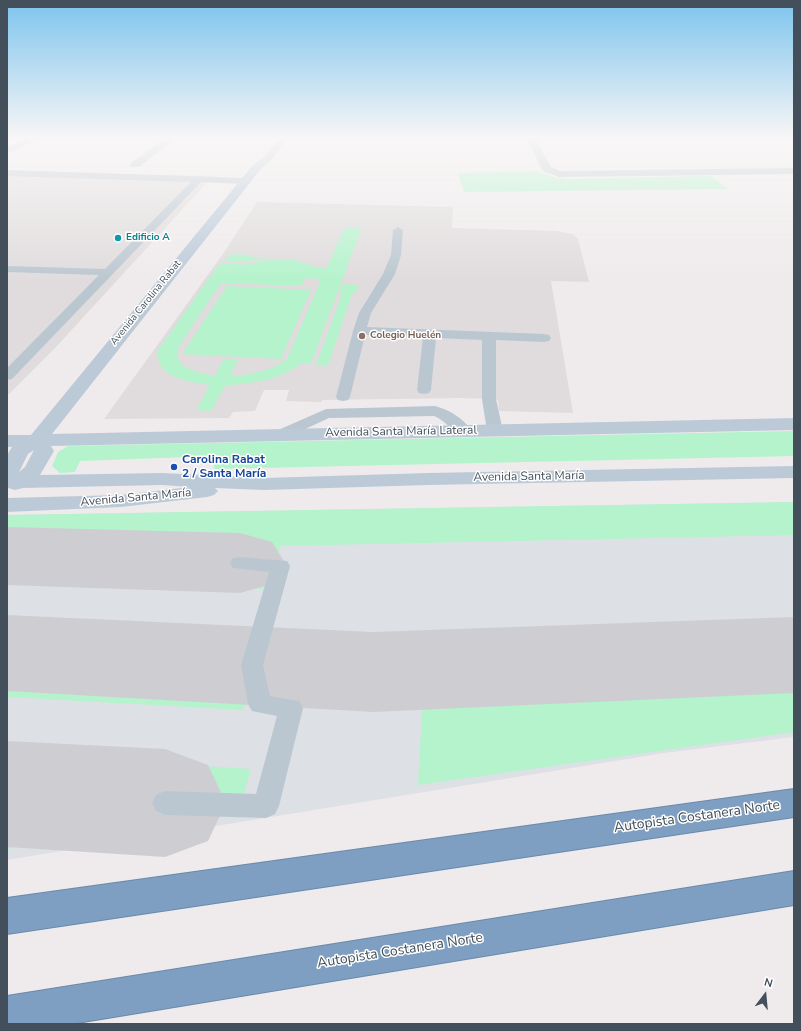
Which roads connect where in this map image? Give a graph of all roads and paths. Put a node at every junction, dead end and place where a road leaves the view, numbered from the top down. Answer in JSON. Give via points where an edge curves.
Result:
{"nodes":[{"id":1,"x":193,"y":185,"type":"edge"},
{"id":2,"x":242,"y":185,"type":"edge"},
{"id":3,"x":398,"y":230,"type":"dead end"},
{"id":4,"x":7,"y":269,"type":"edge"},
{"id":5,"x":107,"y":272,"type":"junction"},
{"id":6,"x":359,"y":331,"type":"junction"},
{"id":7,"x":430,"y":334,"type":"junction"},
{"id":8,"x":489,"y":336,"type":"junction"},
{"id":9,"x":544,"y":338,"type":"dead end"},
{"id":10,"x":7,"y":376,"type":"edge"},
{"id":11,"x":424,"y":390,"type":"dead end"},
{"id":12,"x":343,"y":396,"type":"dead end"},
{"id":13,"x":794,"y":424,"type":"edge"},
{"id":14,"x":495,"y":431,"type":"junction"},
{"id":15,"x":37,"y":440,"type":"junction"},
{"id":16,"x":7,"y":441,"type":"edge"},
{"id":17,"x":794,"y":472,"type":"edge"},
{"id":18,"x":264,"y":484,"type":"junction"},
{"id":19,"x":10,"y":487,"type":"edge"},
{"id":20,"x":7,"y":505,"type":"edge"},
{"id":21,"x":240,"y":563,"type":"dead end"},
{"id":22,"x":165,"y":803,"type":"dead end"},
{"id":23,"x":794,"y":803,"type":"edge"},
{"id":24,"x":794,"y":888,"type":"edge"},
{"id":25,"x":7,"y":916,"type":"edge"},
{"id":26,"x":7,"y":1015,"type":"edge"}],
"edges":[{"from":1,"to":5,"type":"lane"},
{"from":2,"to":15,"type":"street","name":"Avenida Carolina Rabat"},
{"from":3,"to":6,"type":"lane","via":[[396,255],[389,274],[365,313]]},
{"from":4,"to":5,"type":"lane"},
{"from":5,"to":10,"type":"lane"},
{"from":6,"to":7,"type":"lane"},
{"from":6,"to":12,"type":"lane"},
{"from":7,"to":8,"type":"lane"},
{"from":7,"to":11,"type":"lane"},
{"from":8,"to":9,"type":"lane"},
{"from":8,"to":14,"type":"lane","via":[[489,399]]},
{"from":13,"to":14,"type":"street","name":"Avenida Santa María Lateral"},
{"from":14,"to":15,"type":"street","name":"Avenida Santa María Lateral"},
{"from":15,"to":16,"type":"street","name":"Avenida Santa María Lateral"},
{"from":15,"to":19,"type":"street","via":[[44,451],[33,471]]},
{"from":17,"to":18,"type":"street","name":"Avenida Santa María","via":[[436,478]]},
{"from":18,"to":19,"type":"street","name":"Avenida Santa María","via":[[162,479]]},
{"from":18,"to":20,"type":"street","name":"Avenida Santa María","via":[[121,501]]},
{"from":21,"to":22,"type":"lane","via":[[280,566],[252,665],[260,704],[291,708],[266,806]]},
{"from":23,"to":25,"type":"highway","name":"Autopista Costanera Norte"},
{"from":24,"to":26,"type":"highway","name":"Autopista Costanera Norte"}]}
